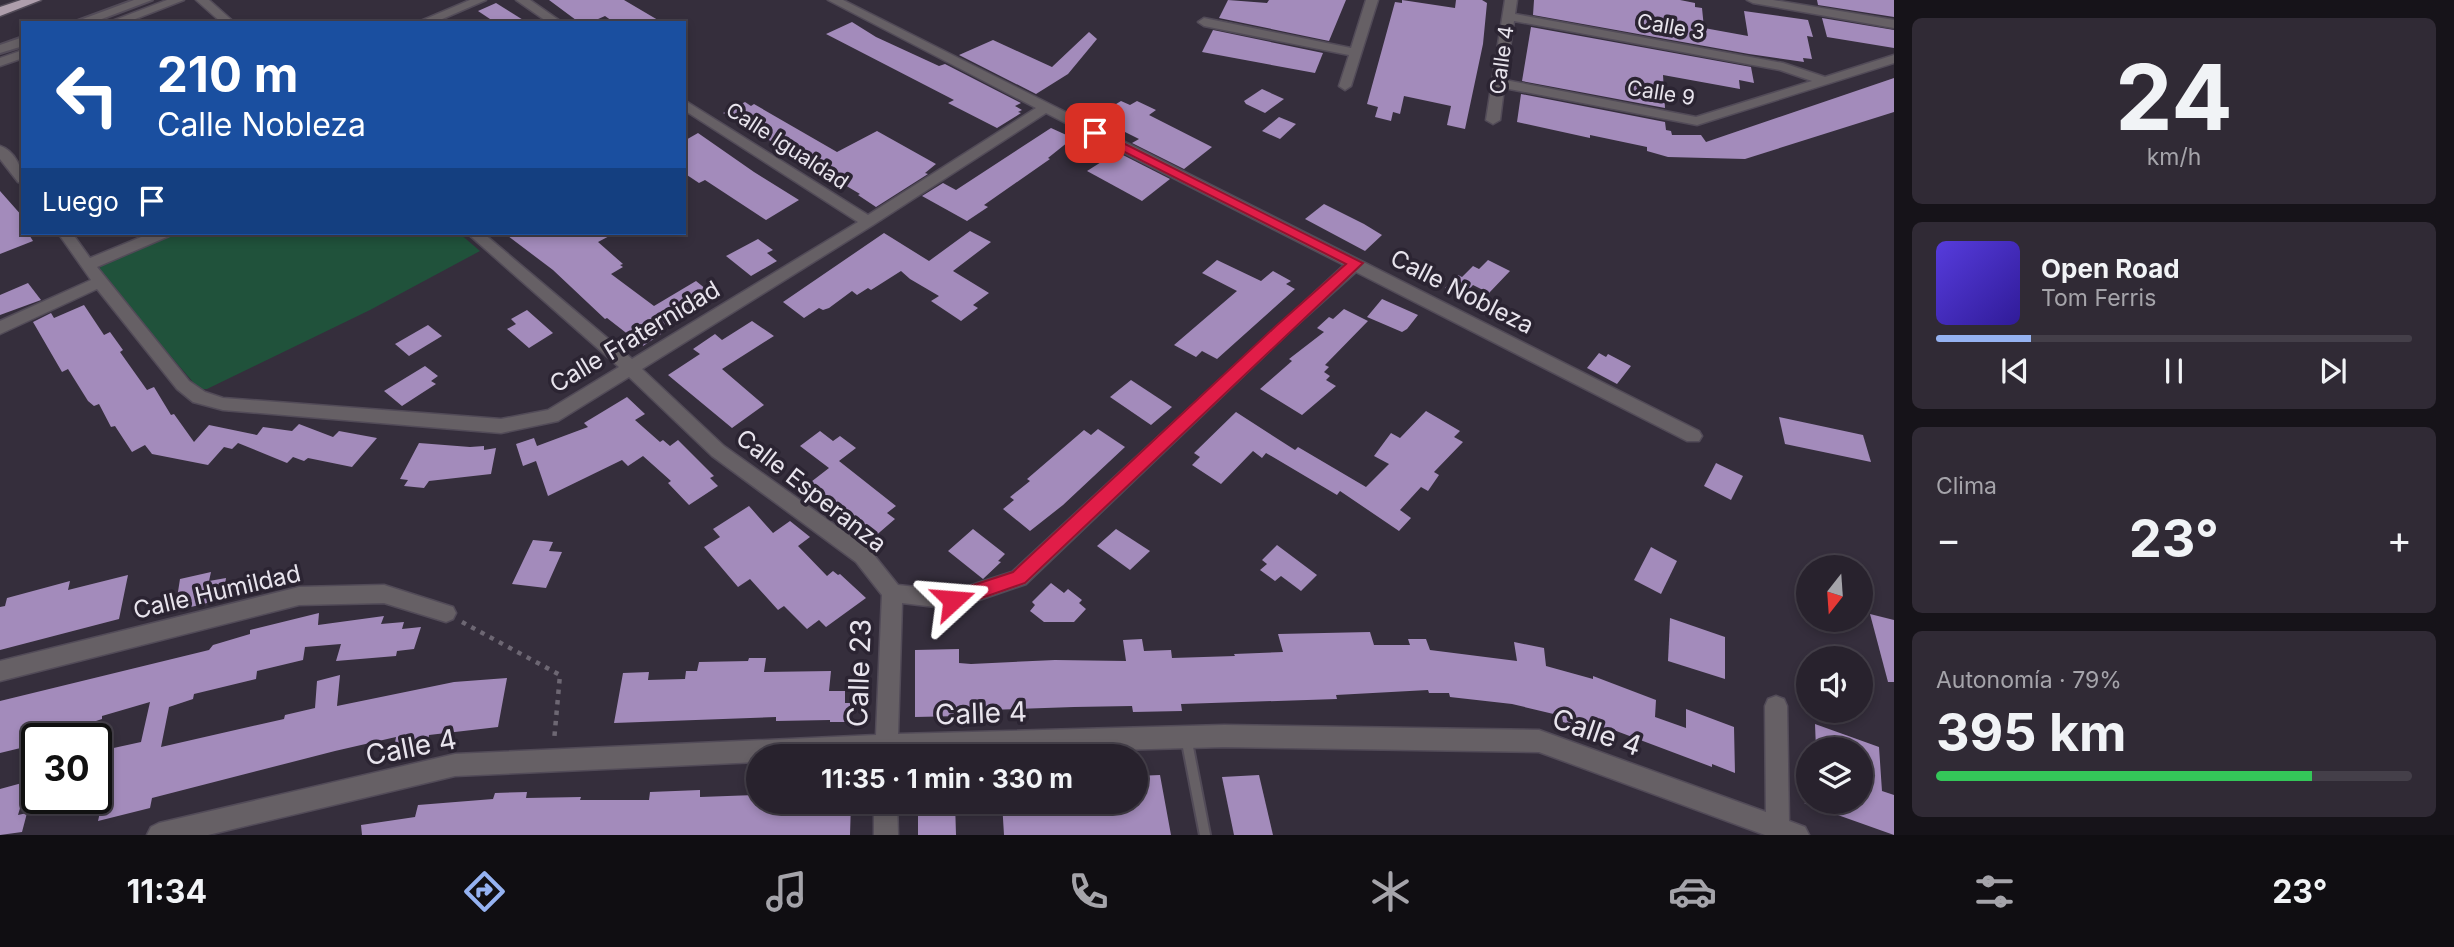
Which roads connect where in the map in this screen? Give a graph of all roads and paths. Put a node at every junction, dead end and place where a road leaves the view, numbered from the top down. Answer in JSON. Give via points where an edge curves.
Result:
{"nodes":[{"id":1,"x":34,"y":0,"type":"edge"},
{"id":2,"x":146,"y":0,"type":"edge"},
{"id":3,"x":178,"y":0,"type":"edge"},
{"id":4,"x":202,"y":0,"type":"edge"},
{"id":5,"x":480,"y":0,"type":"edge"},
{"id":6,"x":522,"y":0,"type":"edge"},
{"id":7,"x":834,"y":0,"type":"edge"},
{"id":8,"x":1373,"y":0,"type":"edge"},
{"id":9,"x":1511,"y":0,"type":"edge"},
{"id":10,"x":1753,"y":0,"type":"edge"},
{"id":11,"x":0,"y":12,"type":"edge"},
{"id":12,"x":1508,"y":16,"type":"junction"},
{"id":13,"x":84,"y":21,"type":"edge"},
{"id":14,"x":119,"y":21,"type":"edge"},
{"id":15,"x":227,"y":21,"type":"edge"},
{"id":16,"x":427,"y":21,"type":"edge"},
{"id":17,"x":555,"y":21,"type":"edge"},
{"id":18,"x":1204,"y":22,"type":"dead end"},
{"id":19,"x":1894,"y":24,"type":"edge"},
{"id":20,"x":21,"y":42,"type":"edge"},
{"id":21,"x":0,"y":49,"type":"edge"},
{"id":22,"x":1355,"y":53,"type":"junction"},
{"id":23,"x":21,"y":55,"type":"edge"},
{"id":24,"x":1894,"y":59,"type":"edge"},
{"id":25,"x":0,"y":62,"type":"edge"},
{"id":26,"x":1825,"y":81,"type":"junction"},
{"id":27,"x":1499,"y":83,"type":"junction"},
{"id":28,"x":1345,"y":86,"type":"dead end"},
{"id":29,"x":686,"y":105,"type":"edge"},
{"id":30,"x":1045,"y":108,"type":"junction"},
{"id":31,"x":1493,"y":120,"type":"dead end"},
{"id":32,"x":0,"y":150,"type":"edge"},
{"id":33,"x":21,"y":176,"type":"edge"},
{"id":34,"x":867,"y":222,"type":"junction"},
{"id":35,"x":67,"y":235,"type":"edge"},
{"id":36,"x":159,"y":235,"type":"edge"},
{"id":37,"x":476,"y":235,"type":"edge"},
{"id":38,"x":1356,"y":263,"type":"junction"},
{"id":39,"x":89,"y":264,"type":"junction"},
{"id":40,"x":100,"y":282,"type":"junction"},
{"id":41,"x":0,"y":328,"type":"edge"},
{"id":42,"x":632,"y":369,"type":"junction"},
{"id":43,"x":1693,"y":436,"type":"dead end"},
{"id":44,"x":892,"y":593,"type":"junction"},
{"id":45,"x":446,"y":613,"type":"joint"},
{"id":46,"x":0,"y":671,"type":"edge"},
{"id":47,"x":1776,"y":706,"type":"dead end"},
{"id":48,"x":1186,"y":737,"type":"junction"},
{"id":49,"x":887,"y":744,"type":"edge"},
{"id":50,"x":1036,"y":744,"type":"edge"},
{"id":51,"x":746,"y":755,"type":"edge"},
{"id":52,"x":552,"y":761,"type":"junction"},
{"id":53,"x":886,"y":814,"type":"edge"},
{"id":54,"x":1784,"y":832,"type":"edge"},
{"id":55,"x":159,"y":835,"type":"edge"},
{"id":56,"x":886,"y":835,"type":"edge"},
{"id":57,"x":1205,"y":835,"type":"edge"}],
"edges":[{"from":1,"to":11,"type":"highway"},
{"from":2,"to":13,"type":"street"},
{"from":3,"to":14,"type":"street"},
{"from":4,"to":15,"type":"street"},
{"from":5,"to":16,"type":"street"},
{"from":6,"to":17,"type":"street"},
{"from":7,"to":30,"type":"street","name":"Calle Nobleza"},
{"from":8,"to":22,"type":"street"},
{"from":9,"to":12,"type":"street","name":"Calle 4"},
{"from":10,"to":19,"type":"street"},
{"from":12,"to":26,"type":"street","name":"Calle 3","via":[[1783,67]]},
{"from":12,"to":27,"type":"street","name":"Calle 4"},
{"from":18,"to":22,"type":"street"},
{"from":20,"to":21,"type":"street"},
{"from":22,"to":28,"type":"street"},
{"from":23,"to":25,"type":"street"},
{"from":24,"to":26,"type":"street","name":"Calle 9"},
{"from":26,"to":27,"type":"street","name":"Calle 9","via":[[1697,121]]},
{"from":27,"to":31,"type":"street","name":"Calle 4"},
{"from":29,"to":34,"type":"street","name":"Calle Igualdad"},
{"from":30,"to":34,"type":"street","name":"Calle Fraternidad"},
{"from":30,"to":38,"type":"street","name":"Calle Nobleza"},
{"from":32,"to":33,"type":"street"},
{"from":34,"to":42,"type":"street","name":"Calle Fraternidad"},
{"from":35,"to":39,"type":"street","name":"Calle Fraternidad"},
{"from":36,"to":39,"type":"street"},
{"from":37,"to":42,"type":"street","name":"Calle Esperanza"},
{"from":38,"to":43,"type":"street","name":"Calle Nobleza"},
{"from":38,"to":44,"type":"street","via":[[1019,578],[953,600]]},
{"from":39,"to":40,"type":"street","name":"Calle Fraternidad"},
{"from":40,"to":41,"type":"street"},
{"from":40,"to":42,"type":"street","name":"Calle Fraternidad","via":[[183,385],[199,397],[223,404],[501,426],[552,416]]},
{"from":42,"to":44,"type":"street","name":"Calle Esperanza","via":[[718,451],[863,556]]},
{"from":44,"to":49,"type":"street","name":"Calle 23"},
{"from":45,"to":46,"type":"street","name":"Calle Humildad","via":[[384,594],[299,596]]},
{"from":45,"to":52,"type":"path","via":[[560,675]]},
{"from":47,"to":54,"type":"street"},
{"from":48,"to":50,"type":"street","name":"Calle 4"},
{"from":48,"to":54,"type":"street","name":"Calle 4","via":[[1539,741]]},
{"from":48,"to":57,"type":"lane"},
{"from":51,"to":52,"type":"street","name":"Calle 4"},
{"from":52,"to":55,"type":"street","name":"Calle 4","via":[[455,765]]},
{"from":53,"to":56,"type":"street"}]}
